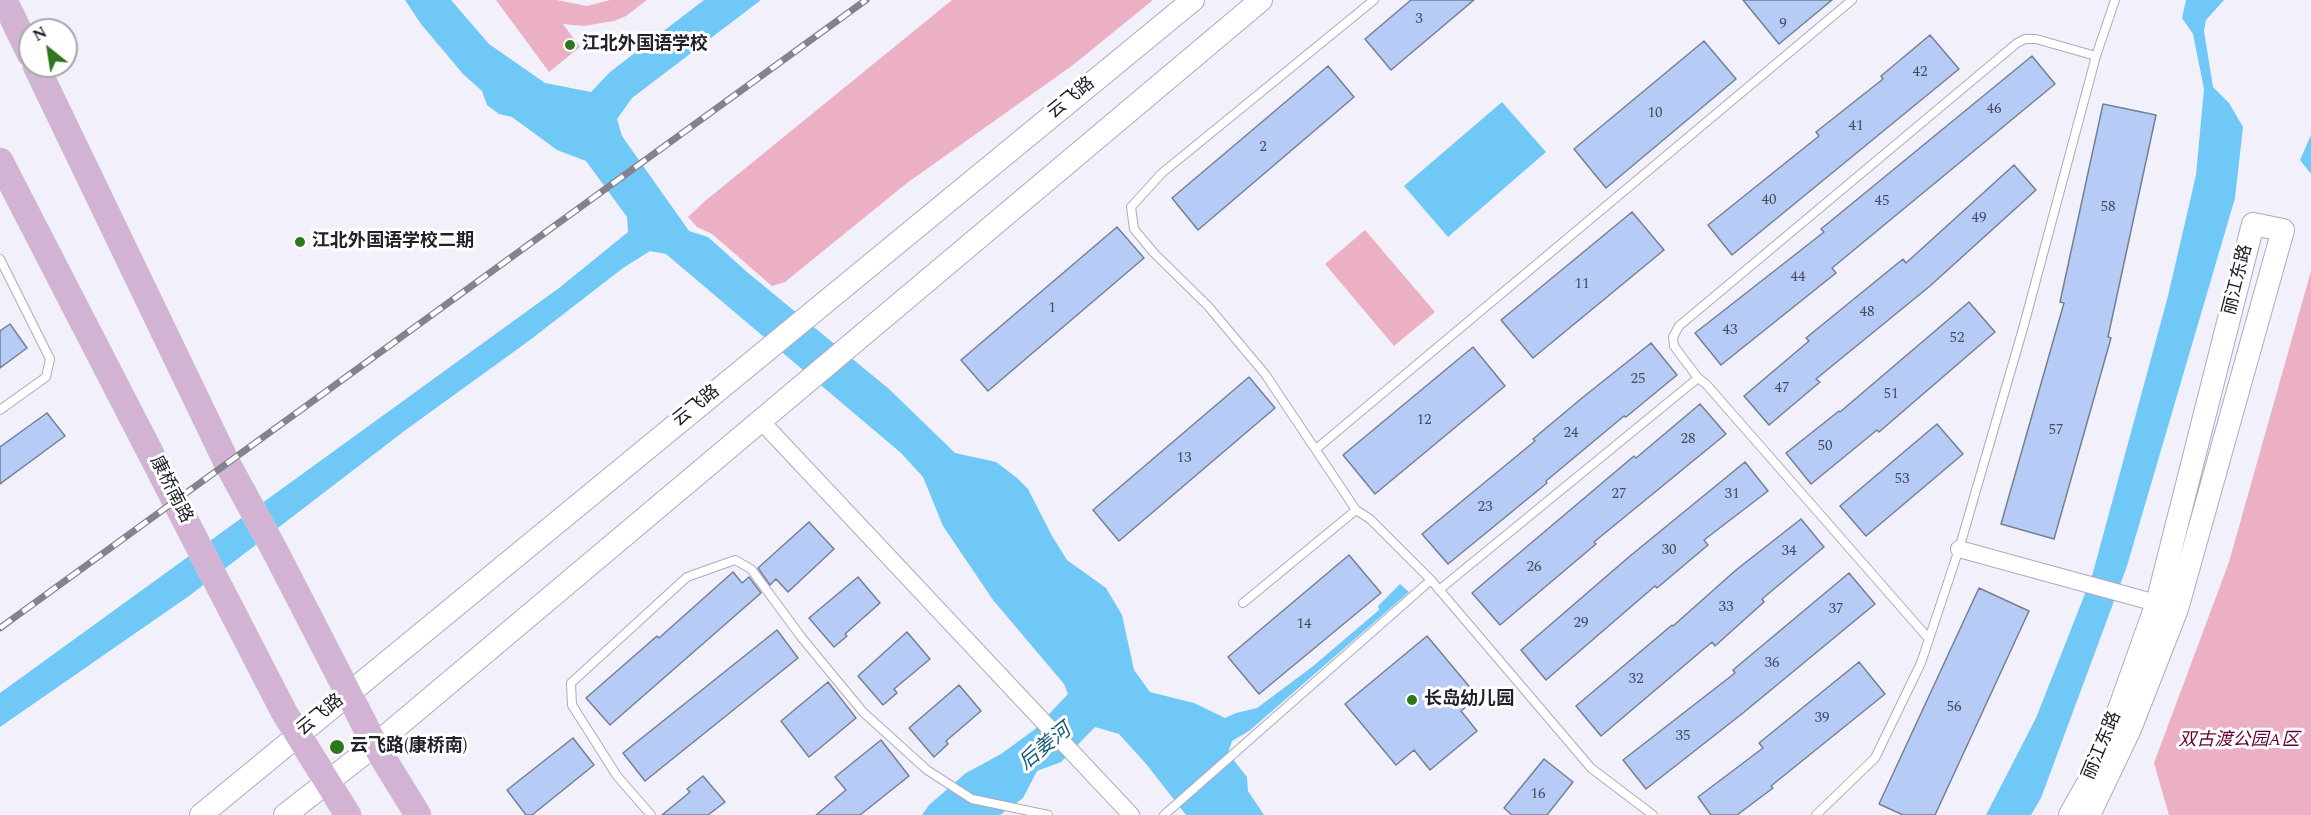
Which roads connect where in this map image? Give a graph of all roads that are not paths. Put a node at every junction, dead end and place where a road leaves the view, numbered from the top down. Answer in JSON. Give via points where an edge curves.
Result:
{"nodes":[{"id":1,"x":4,"y":0,"type":"edge"},
{"id":2,"x":1193,"y":0,"type":"edge"},
{"id":3,"x":1261,"y":0,"type":"edge"},
{"id":4,"x":1374,"y":0,"type":"edge"},
{"id":5,"x":1852,"y":0,"type":"edge"},
{"id":6,"x":2115,"y":0,"type":"edge"},
{"id":7,"x":18,"y":29,"type":"edge"},
{"id":8,"x":2096,"y":56,"type":"junction"},
{"id":9,"x":42,"y":78,"type":"edge"},
{"id":10,"x":0,"y":161,"type":"edge"},
{"id":11,"x":0,"y":259,"type":"edge"},
{"id":12,"x":1698,"y":378,"type":"junction"},
{"id":13,"x":0,"y":410,"type":"edge"},
{"id":14,"x":761,"y":421,"type":"junction"},
{"id":15,"x":1316,"y":449,"type":"junction"},
{"id":16,"x":1356,"y":510,"type":"junction"},
{"id":17,"x":1959,"y":549,"type":"junction"},
{"id":18,"x":1431,"y":580,"type":"junction"},
{"id":19,"x":1439,"y":590,"type":"junction"},
{"id":20,"x":1244,"y":603,"type":"dead end"},
{"id":21,"x":2163,"y":605,"type":"junction"},
{"id":22,"x":1929,"y":639,"type":"junction"},
{"id":23,"x":348,"y":694,"type":"junction"},
{"id":24,"x":298,"y":735,"type":"junction"},
{"id":25,"x":375,"y":745,"type":"junction"},
{"id":26,"x":328,"y":782,"type":"junction"},
{"id":27,"x":1046,"y":814,"type":"edge"},
{"id":28,"x":201,"y":815,"type":"edge"},
{"id":29,"x":285,"y":815,"type":"edge"},
{"id":30,"x":348,"y":815,"type":"edge"},
{"id":31,"x":418,"y":815,"type":"edge"},
{"id":32,"x":651,"y":815,"type":"edge"},
{"id":33,"x":1131,"y":815,"type":"edge"},
{"id":34,"x":1164,"y":815,"type":"edge"},
{"id":35,"x":1653,"y":815,"type":"edge"},
{"id":36,"x":1816,"y":815,"type":"edge"},
{"id":37,"x":2070,"y":815,"type":"edge"},
{"id":38,"x":2089,"y":815,"type":"edge"}],
"edges":[{"from":1,"to":7,"type":"main road"},
{"from":2,"to":23,"type":"main road","name":"云飞路"},
{"from":3,"to":14,"type":"main road"},
{"from":4,"to":15,"type":"lane","via":[[1162,173],[1131,207],[1134,229],[1208,306],[1265,374]]},
{"from":5,"to":15,"type":"lane"},
{"from":6,"to":8,"type":"lane"},
{"from":8,"to":12,"type":"lane","via":[[2036,39],[2017,43],[1679,326],[1673,337],[1674,346]]},
{"from":8,"to":17,"type":"lane"},
{"from":9,"to":23,"type":"main road","via":[[245,496]]},
{"from":10,"to":24,"type":"main road","name":"康桥南路"},
{"from":11,"to":13,"type":"lane","via":[[50,359],[46,377]]},
{"from":12,"to":19,"type":"lane"},
{"from":12,"to":22,"type":"lane"},
{"from":14,"to":25,"type":"main road"},
{"from":14,"to":33,"type":"street"},
{"from":15,"to":16,"type":"lane"},
{"from":16,"to":18,"type":"lane"},
{"from":16,"to":20,"type":"lane"},
{"from":17,"to":21,"type":"street"},
{"from":17,"to":22,"type":"lane"},
{"from":18,"to":19,"type":"lane"},
{"from":18,"to":34,"type":"lane"},
{"from":19,"to":35,"type":"lane","via":[[1591,768]]},
{"from":21,"to":21,"type":"main road","name":"丽江东路","via":[[2283,230],[2253,224]]},
{"from":21,"to":37,"type":"main road","name":"丽江东路","via":[[2101,760]]},
{"from":21,"to":38,"type":"main road","name":"丽江东路","via":[[2130,729]]},
{"from":22,"to":36,"type":"lane","via":[[1875,758]]},
{"from":23,"to":24,"type":"main road","name":"云飞路"},
{"from":23,"to":25,"type":"main road"},
{"from":24,"to":26,"type":"main road","name":"康桥南路"},
{"from":24,"to":28,"type":"main road","name":"云飞路"},
{"from":25,"to":26,"type":"main road"},
{"from":25,"to":31,"type":"main road"},
{"from":26,"to":29,"type":"main road"},
{"from":26,"to":30,"type":"main road","name":"康桥南路"},
{"from":27,"to":32,"type":"lane","via":[[972,799],[927,770],[862,712],[751,570],[735,561],[687,577],[571,683],[572,705],[617,776]]}]}
